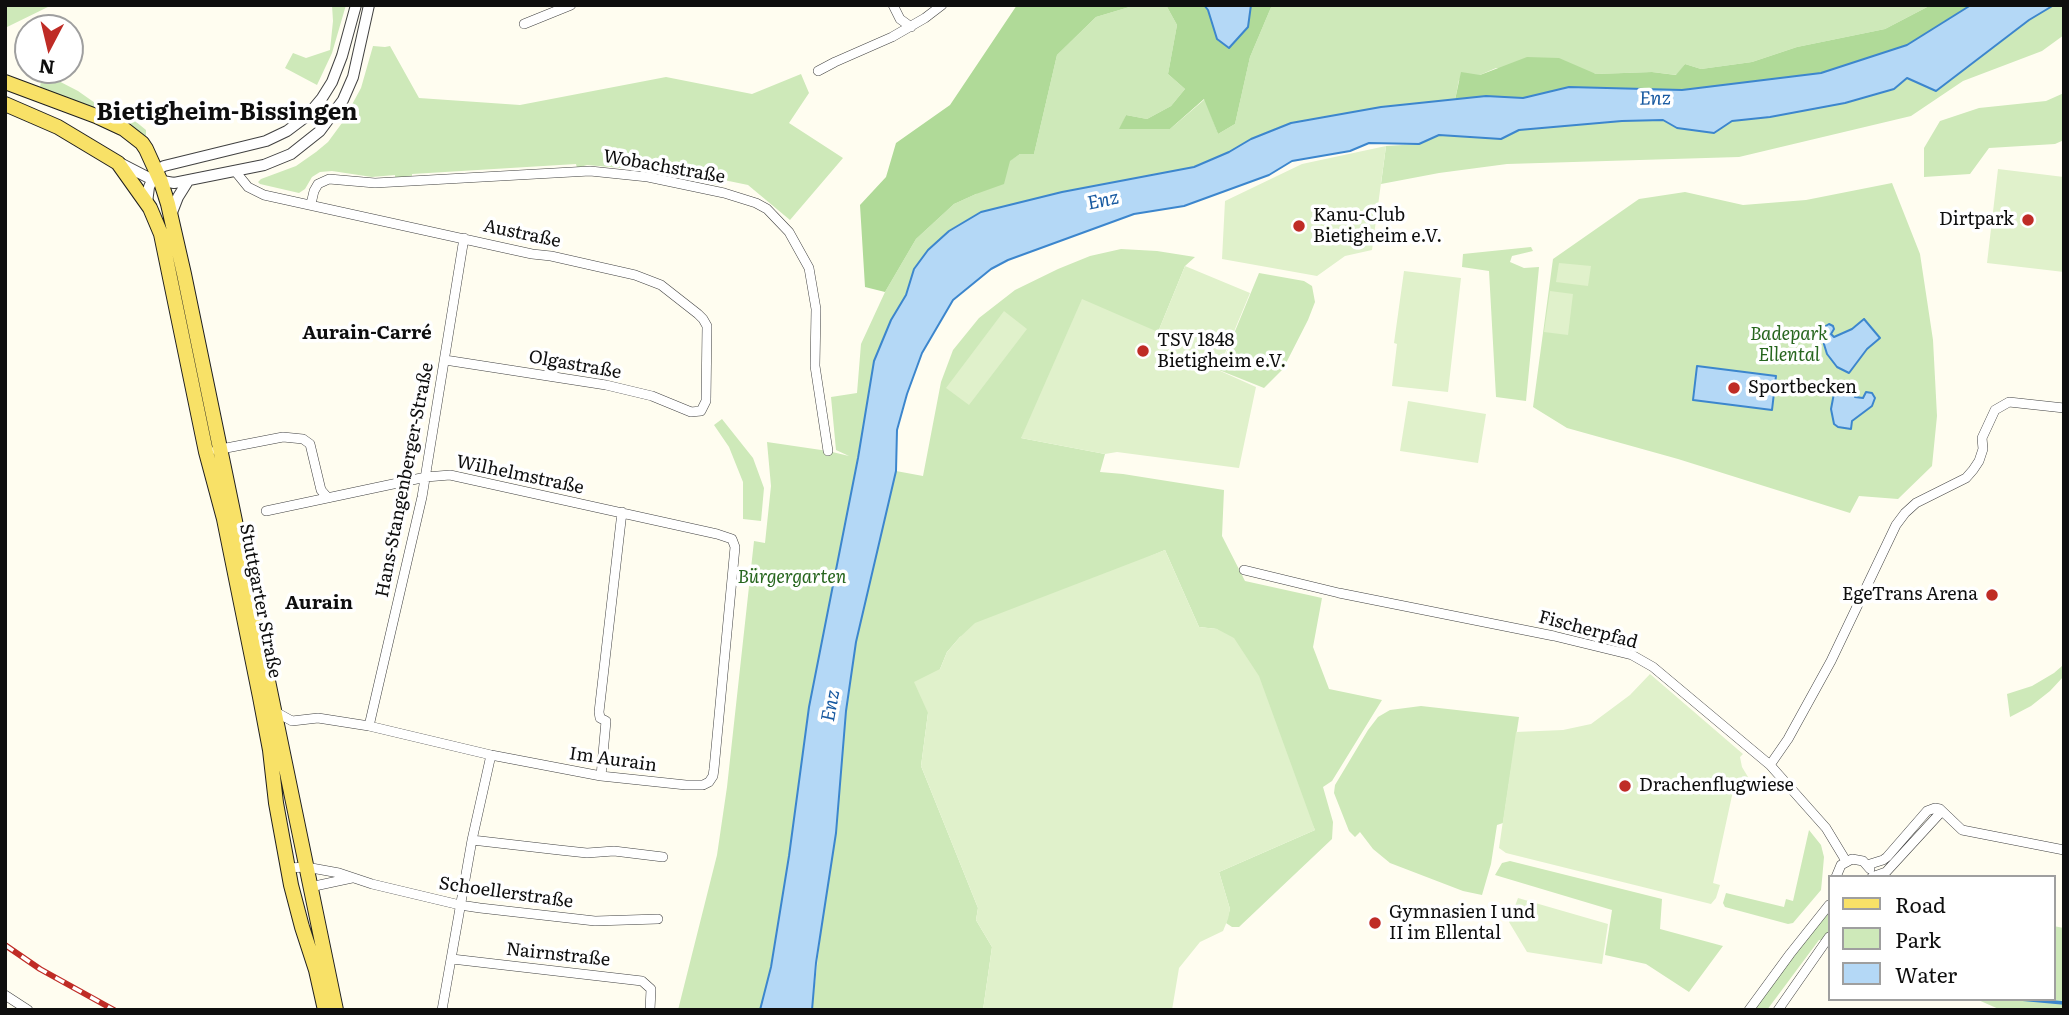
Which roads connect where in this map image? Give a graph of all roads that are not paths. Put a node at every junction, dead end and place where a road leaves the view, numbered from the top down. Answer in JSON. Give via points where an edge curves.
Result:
{"nodes":[{"id":1,"x":356,"y":5,"type":"edge"},
{"id":2,"x":369,"y":5,"type":"edge"},
{"id":3,"x":571,"y":5,"type":"edge"},
{"id":4,"x":893,"y":5,"type":"edge"},
{"id":5,"x":942,"y":5,"type":"edge"},
{"id":6,"x":524,"y":24,"type":"dead end"},
{"id":7,"x":911,"y":27,"type":"junction"},
{"id":8,"x":818,"y":71,"type":"dead end"},
{"id":9,"x":5,"y":82,"type":"edge"},
{"id":10,"x":5,"y":104,"type":"edge"},
{"id":11,"x":118,"y":163,"type":"junction"},
{"id":12,"x":235,"y":172,"type":"junction"},
{"id":13,"x":156,"y":177,"type":"junction"},
{"id":14,"x":188,"y":181,"type":"junction"},
{"id":15,"x":147,"y":204,"type":"junction"},
{"id":16,"x":311,"y":204,"type":"junction"},
{"id":17,"x":171,"y":215,"type":"junction"},
{"id":18,"x":464,"y":238,"type":"junction"},
{"id":19,"x":445,"y":360,"type":"junction"},
{"id":20,"x":2064,"y":408,"type":"edge"},
{"id":21,"x":697,"y":412,"type":"joint"},
{"id":22,"x":213,"y":450,"type":"junction"},
{"id":23,"x":828,"y":451,"type":"dead end"},
{"id":24,"x":426,"y":477,"type":"junction"},
{"id":25,"x":328,"y":498,"type":"junction"},
{"id":26,"x":266,"y":511,"type":"dead end"},
{"id":27,"x":622,"y":512,"type":"junction"},
{"id":28,"x":732,"y":539,"type":"joint"},
{"id":29,"x":1244,"y":570,"type":"dead end"},
{"id":30,"x":273,"y":710,"type":"junction"},
{"id":31,"x":369,"y":726,"type":"junction"},
{"id":32,"x":491,"y":755,"type":"junction"},
{"id":33,"x":1770,"y":765,"type":"junction"},
{"id":34,"x":601,"y":776,"type":"junction"},
{"id":35,"x":1942,"y":811,"type":"junction"},
{"id":36,"x":472,"y":840,"type":"junction"},
{"id":37,"x":2064,"y":850,"type":"edge"},
{"id":38,"x":663,"y":857,"type":"dead end"},
{"id":39,"x":1846,"y":861,"type":"junction"},
{"id":40,"x":1867,"y":865,"type":"junction"},
{"id":41,"x":306,"y":867,"type":"junction"},
{"id":42,"x":289,"y":869,"type":"junction"},
{"id":43,"x":1837,"y":875,"type":"edge"},
{"id":44,"x":1871,"y":875,"type":"edge"},
{"id":45,"x":1878,"y":875,"type":"edge"},
{"id":46,"x":352,"y":878,"type":"junction"},
{"id":47,"x":310,"y":887,"type":"junction"},
{"id":48,"x":460,"y":905,"type":"junction"},
{"id":49,"x":1828,"y":906,"type":"edge"},
{"id":50,"x":658,"y":919,"type":"dead end"},
{"id":51,"x":1828,"y":938,"type":"edge"},
{"id":52,"x":452,"y":959,"type":"junction"},
{"id":53,"x":5,"y":995,"type":"edge"},
{"id":54,"x":25,"y":1009,"type":"edge"},
{"id":55,"x":325,"y":1010,"type":"edge"},
{"id":56,"x":336,"y":1010,"type":"edge"},
{"id":57,"x":442,"y":1010,"type":"edge"},
{"id":58,"x":650,"y":1010,"type":"edge"},
{"id":59,"x":1749,"y":1010,"type":"edge"},
{"id":60,"x":1778,"y":1010,"type":"edge"}],
"edges":[{"from":1,"to":13,"type":"street","via":[[326,92],[299,122],[266,141],[164,166]]},
{"from":2,"to":12,"type":"street","via":[[353,77],[333,116],[290,154]]},
{"from":3,"to":6,"type":"street"},
{"from":4,"to":7,"type":"street","via":[[895,13]]},
{"from":5,"to":7,"type":"street"},
{"from":7,"to":8,"type":"street"},
{"from":9,"to":13,"type":"main road","via":[[124,129],[142,143]]},
{"from":10,"to":11,"type":"main road","name":"Stuttgarter Straße","via":[[58,127]]},
{"from":11,"to":13,"type":"street","name":"Stuttgarter Straße"},
{"from":11,"to":15,"type":"main road","name":"Stuttgarter Straße"},
{"from":12,"to":14,"type":"street"},
{"from":12,"to":16,"type":"street","name":"Austraße","via":[[256,193]]},
{"from":13,"to":14,"type":"street"},
{"from":13,"to":15,"type":"street"},
{"from":13,"to":17,"type":"main road","name":"Stuttgarter Straße"},
{"from":14,"to":17,"type":"street"},
{"from":15,"to":22,"type":"main road","name":"Stuttgarter Straße","via":[[165,247]]},
{"from":16,"to":18,"type":"street","name":"Austraße"},
{"from":16,"to":23,"type":"street","name":"Wobachstraße","via":[[318,184],[329,179],[375,183],[590,171],[660,180],[756,203],[789,232],[809,268],[816,309],[815,366]]},
{"from":17,"to":22,"type":"main road","name":"Stuttgarter Straße"},
{"from":18,"to":19,"type":"street","name":"Hans-Stangenberger-Straße"},
{"from":18,"to":21,"type":"street","name":"Austraße","via":[[635,275],[661,285],[704,319],[706,326],[706,401]]},
{"from":19,"to":21,"type":"street","name":"Olgastraße","via":[[606,385]]},
{"from":19,"to":24,"type":"street","name":"Hans-Stangenberger-Straße"},
{"from":20,"to":33,"type":"street","via":[[2008,402],[1995,410],[1973,470],[1905,513],[1831,661]]},
{"from":22,"to":25,"type":"street","via":[[283,437],[303,439],[310,444],[321,490]]},
{"from":22,"to":30,"type":"main road","name":"Stuttgarter Straße"},
{"from":22,"to":42,"type":"main road","name":"Stuttgarter Straße"},
{"from":24,"to":25,"type":"street","name":"Wilhelmstraße"},
{"from":24,"to":27,"type":"street","name":"Wilhelmstraße","via":[[450,475]]},
{"from":24,"to":31,"type":"street","name":"Hans-Stangenberger-Straße"},
{"from":25,"to":26,"type":"street","name":"Wilhelmstraße"},
{"from":27,"to":28,"type":"street","name":"Wilhelmstraße"},
{"from":27,"to":34,"type":"street","via":[[600,707],[600,718],[606,721]]},
{"from":28,"to":34,"type":"street","name":"Im Aurain","via":[[735,552],[709,782],[695,786]]},
{"from":29,"to":33,"type":"street","name":"Fischerpfad","via":[[1632,655],[1653,667]]},
{"from":30,"to":31,"type":"street","name":"Im Aurain","via":[[292,721],[318,718]]},
{"from":30,"to":41,"type":"main road","name":"Stuttgarter Straße"},
{"from":31,"to":32,"type":"street","name":"Im Aurain"},
{"from":32,"to":34,"type":"street","name":"Im Aurain"},
{"from":32,"to":36,"type":"street"},
{"from":33,"to":39,"type":"street","name":"Fischerpfad","via":[[1826,828]]},
{"from":35,"to":37,"type":"street","via":[[1962,830]]},
{"from":35,"to":40,"type":"street","via":[[1927,811],[1883,860]]},
{"from":35,"to":45,"type":"street","via":[[1886,872]]},
{"from":36,"to":38,"type":"street"},
{"from":36,"to":48,"type":"street"},
{"from":39,"to":40,"type":"street","via":[[1857,859]]},
{"from":39,"to":43,"type":"street"},
{"from":40,"to":44,"type":"street"},
{"from":41,"to":42,"type":"street","name":"Schoellerstraße"},
{"from":41,"to":46,"type":"street","name":"Schoellerstraße"},
{"from":41,"to":47,"type":"main road","name":"Stuttgarter Straße"},
{"from":42,"to":55,"type":"main road","name":"Stuttgarter Straße"},
{"from":46,"to":47,"type":"street","name":"Schoellerstraße"},
{"from":46,"to":48,"type":"street","name":"Schoellerstraße"},
{"from":47,"to":56,"type":"main road","name":"Stuttgarter Straße"},
{"from":48,"to":50,"type":"street","name":"Schoellerstraße","via":[[594,921]]},
{"from":48,"to":52,"type":"street"},
{"from":49,"to":59,"type":"street"},
{"from":51,"to":60,"type":"street"},
{"from":52,"to":57,"type":"street"},
{"from":52,"to":58,"type":"street","name":"Nairnstraße","via":[[642,981],[651,989]]},
{"from":53,"to":54,"type":"street"}]}
